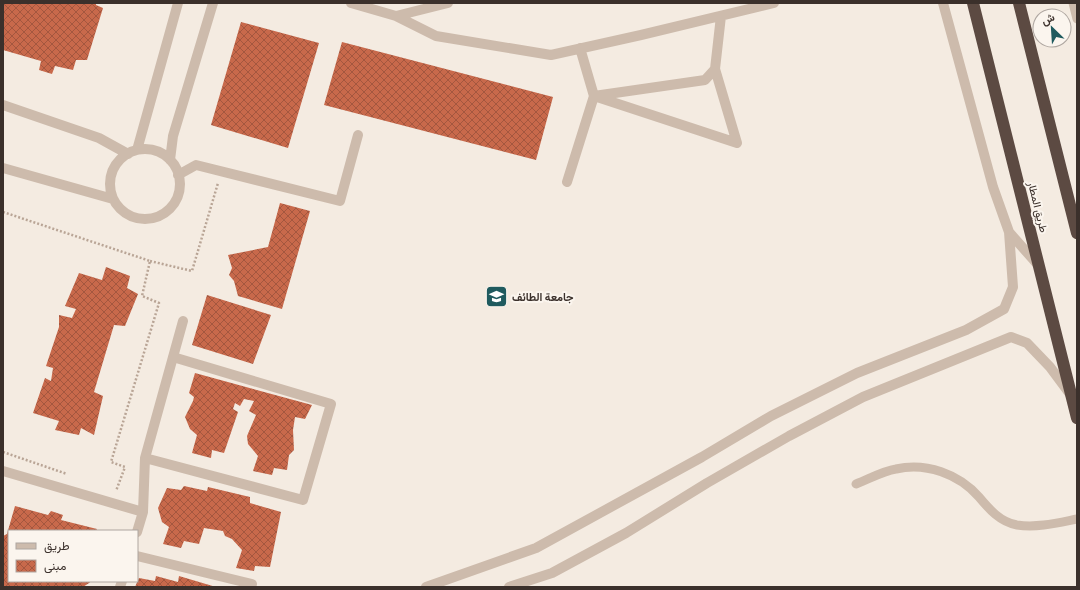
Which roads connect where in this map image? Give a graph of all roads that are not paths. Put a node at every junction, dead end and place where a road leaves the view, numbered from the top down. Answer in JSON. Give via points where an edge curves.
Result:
{"nodes":[{"id":1,"x":178,"y":3,"type":"edge"},
{"id":2,"x":213,"y":3,"type":"edge"},
{"id":3,"x":351,"y":3,"type":"edge"},
{"id":4,"x":448,"y":3,"type":"edge"},
{"id":5,"x":774,"y":3,"type":"edge"},
{"id":6,"x":943,"y":3,"type":"edge"},
{"id":7,"x":973,"y":3,"type":"edge"},
{"id":8,"x":1019,"y":3,"type":"edge"},
{"id":9,"x":396,"y":16,"type":"junction"},
{"id":10,"x":721,"y":16,"type":"junction"},
{"id":11,"x":580,"y":48,"type":"junction"},
{"id":12,"x":715,"y":69,"type":"junction"},
{"id":13,"x":594,"y":96,"type":"junction"},
{"id":14,"x":3,"y":105,"type":"edge"},
{"id":15,"x":358,"y":135,"type":"dead end"},
{"id":16,"x":132,"y":152,"type":"junction"},
{"id":17,"x":170,"y":160,"type":"junction"},
{"id":18,"x":3,"y":168,"type":"edge"},
{"id":19,"x":178,"y":175,"type":"junction"},
{"id":20,"x":567,"y":182,"type":"dead end"},
{"id":21,"x":113,"y":199,"type":"junction"},
{"id":22,"x":1009,"y":232,"type":"junction"},
{"id":23,"x":1077,"y":232,"type":"edge"},
{"id":24,"x":1039,"y":267,"type":"junction"},
{"id":25,"x":183,"y":321,"type":"dead end"},
{"id":26,"x":173,"y":357,"type":"junction"},
{"id":27,"x":1072,"y":396,"type":"junction"},
{"id":28,"x":1077,"y":418,"type":"edge"},
{"id":29,"x":145,"y":458,"type":"junction"},
{"id":30,"x":3,"y":472,"type":"edge"},
{"id":31,"x":856,"y":484,"type":"dead end"},
{"id":32,"x":143,"y":512,"type":"junction"},
{"id":33,"x":1077,"y":519,"type":"edge"},
{"id":34,"x":138,"y":530,"type":"edge"},
{"id":35,"x":138,"y":556,"type":"edge"},
{"id":36,"x":252,"y":584,"type":"dead end"},
{"id":37,"x":426,"y":587,"type":"edge"},
{"id":38,"x":509,"y":587,"type":"edge"}],
"edges":[{"from":1,"to":16,"type":"street"},
{"from":2,"to":17,"type":"street","via":[[173,136]]},
{"from":3,"to":9,"type":"street"},
{"from":4,"to":9,"type":"street"},
{"from":5,"to":10,"type":"street"},
{"from":6,"to":22,"type":"street","via":[[993,187]]},
{"from":7,"to":24,"type":"highway","name":"طريق المطار"},
{"from":8,"to":23,"type":"highway"},
{"from":9,"to":11,"type":"street","via":[[436,36],[551,55]]},
{"from":10,"to":11,"type":"street"},
{"from":10,"to":12,"type":"street"},
{"from":11,"to":13,"type":"street"},
{"from":12,"to":13,"type":"street","via":[[705,80]]},
{"from":12,"to":13,"type":"street","via":[[737,143]]},
{"from":13,"to":20,"type":"street"},
{"from":14,"to":16,"type":"street"},
{"from":15,"to":19,"type":"street","via":[[340,201],[196,165]]},
{"from":16,"to":17,"type":"street","via":[[144,149],[156,151]]},
{"from":16,"to":21,"type":"street","via":[[115,166],[110,176]]},
{"from":17,"to":19,"type":"street"},
{"from":18,"to":21,"type":"street"},
{"from":19,"to":21,"type":"street","via":[[180,186],[177,198],[162,214],[151,218],[134,217],[119,208]]},
{"from":22,"to":24,"type":"street"},
{"from":22,"to":37,"type":"street","via":[[1012,287],[1004,309],[966,330],[856,373],[772,416],[536,548]]},
{"from":24,"to":27,"type":"highway","name":"طريق المطار"},
{"from":25,"to":26,"type":"street"},
{"from":26,"to":29,"type":"street"},
{"from":26,"to":29,"type":"street","via":[[331,404],[302,500]]},
{"from":27,"to":28,"type":"highway","name":"طريق المطار"},
{"from":27,"to":38,"type":"street","via":[[1027,343],[1011,337],[863,397],[552,573]]},
{"from":29,"to":32,"type":"street"},
{"from":30,"to":32,"type":"street"},
{"from":31,"to":33,"type":"lane","via":[[894,469],[920,467],[953,476],[970,487],[998,518],[1016,525],[1044,526]]},
{"from":32,"to":34,"type":"street"},
{"from":35,"to":36,"type":"street"}]}
